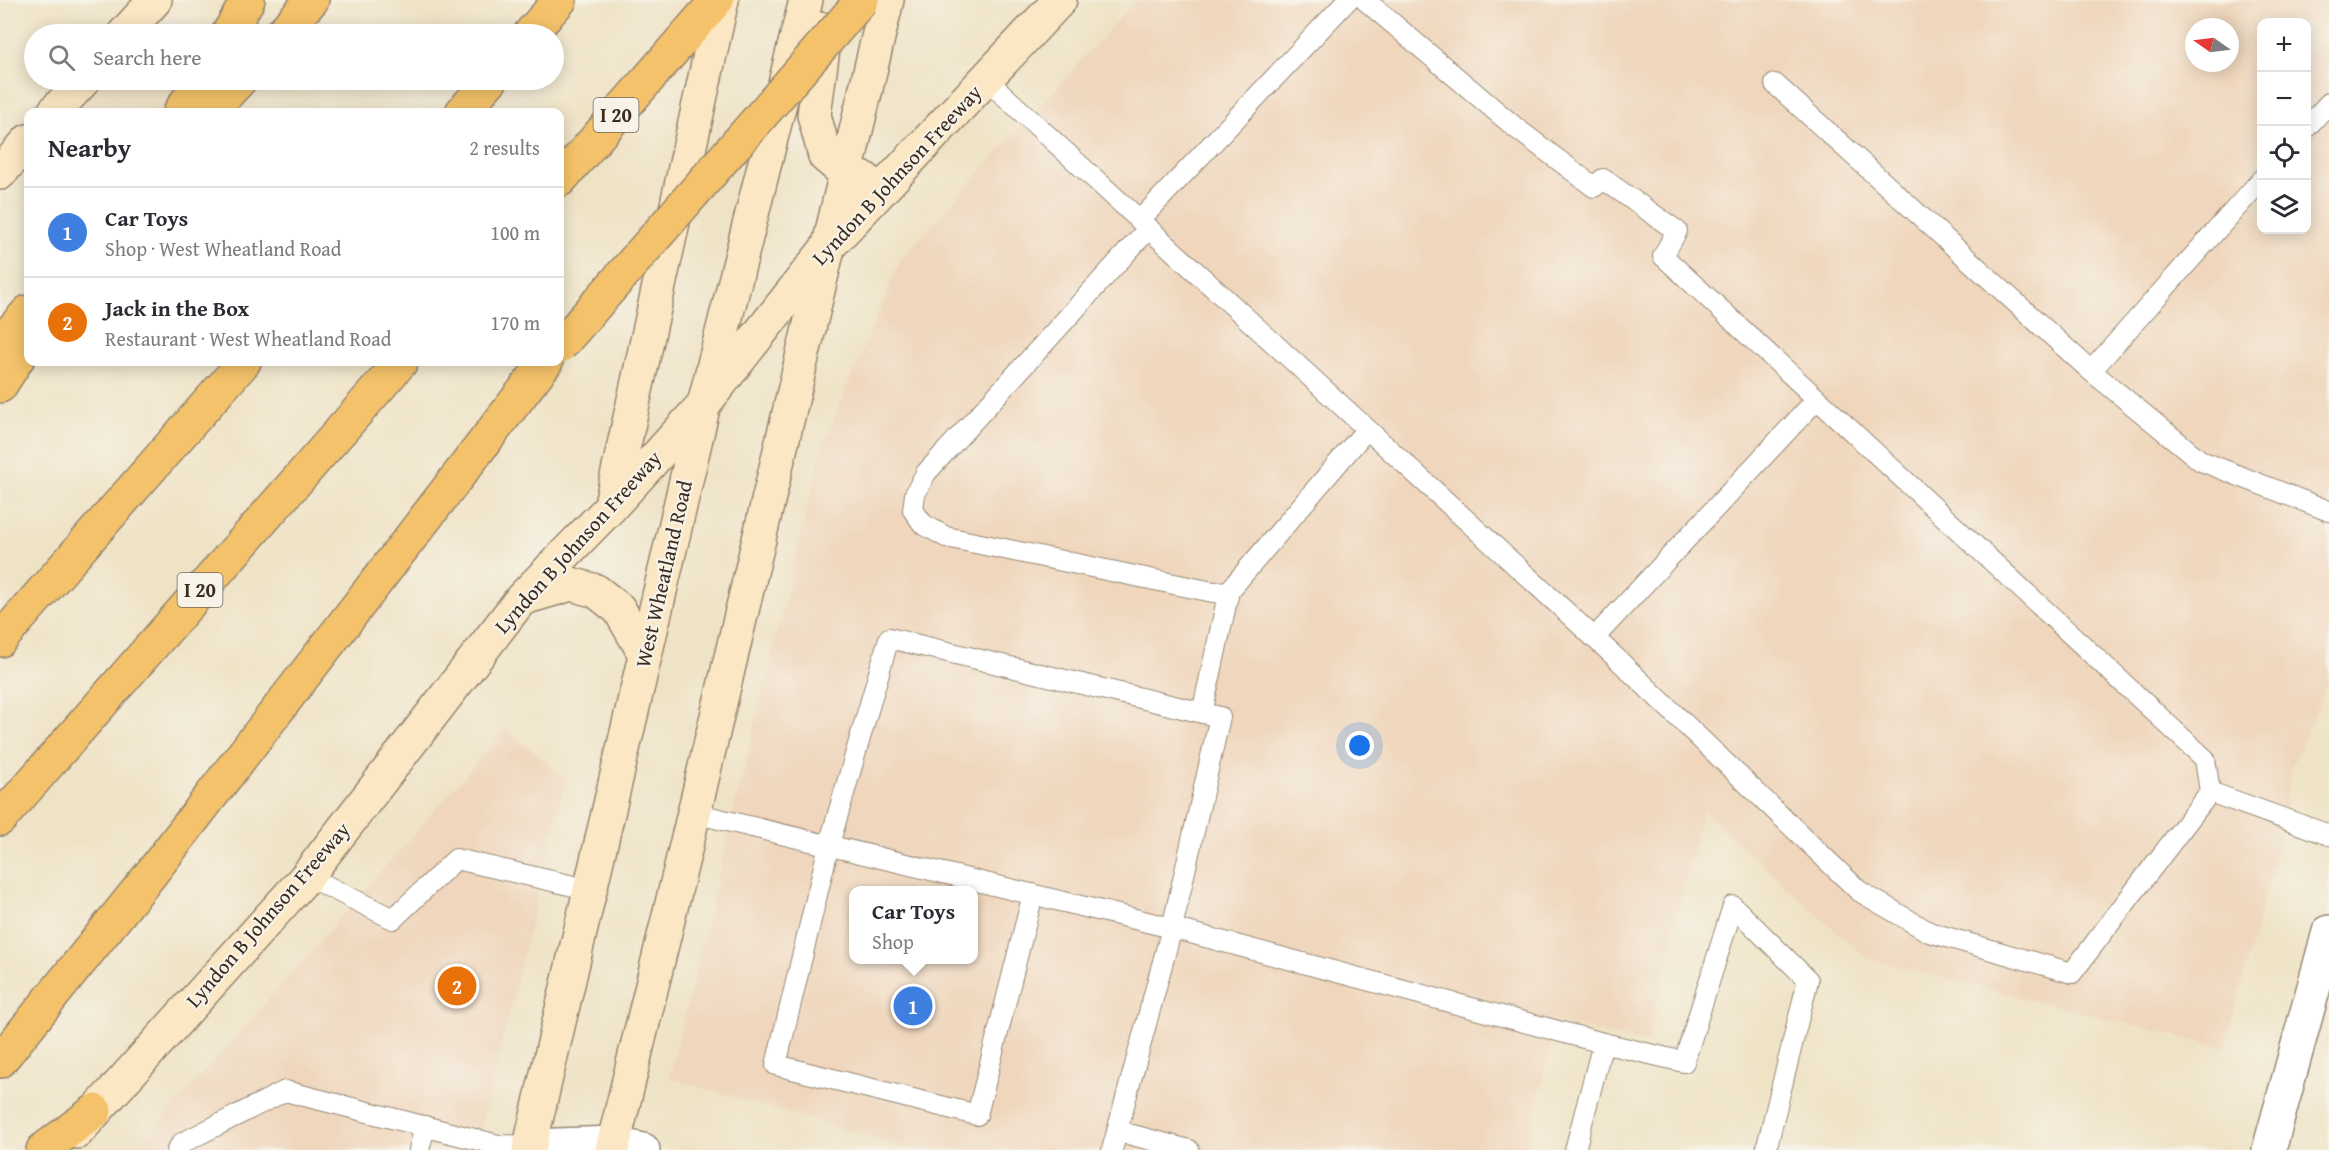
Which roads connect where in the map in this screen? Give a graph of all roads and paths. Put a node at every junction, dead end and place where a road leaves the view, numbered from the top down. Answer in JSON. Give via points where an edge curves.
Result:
{"nodes":[{"id":1,"x":155,"y":0,"type":"edge"},
{"id":2,"x":248,"y":0,"type":"edge"},
{"id":3,"x":312,"y":0,"type":"edge"},
{"id":4,"x":560,"y":0,"type":"edge"},
{"id":5,"x":720,"y":0,"type":"edge"},
{"id":6,"x":806,"y":0,"type":"edge"},
{"id":7,"x":811,"y":0,"type":"edge"},
{"id":8,"x":862,"y":0,"type":"edge"},
{"id":9,"x":887,"y":0,"type":"edge"},
{"id":10,"x":1060,"y":0,"type":"edge"},
{"id":11,"x":1348,"y":0,"type":"edge"},
{"id":12,"x":1365,"y":0,"type":"edge"},
{"id":13,"x":133,"y":24,"type":"edge"},
{"id":14,"x":234,"y":24,"type":"edge"},
{"id":15,"x":290,"y":24,"type":"edge"},
{"id":16,"x":539,"y":24,"type":"edge"},
{"id":17,"x":986,"y":79,"type":"junction"},
{"id":18,"x":1775,"y":84,"type":"dead end"},
{"id":19,"x":75,"y":90,"type":"edge"},
{"id":20,"x":194,"y":90,"type":"edge"},
{"id":21,"x":231,"y":90,"type":"edge"},
{"id":22,"x":482,"y":90,"type":"edge"},
{"id":23,"x":2329,"y":103,"type":"edge"},
{"id":24,"x":58,"y":108,"type":"edge"},
{"id":25,"x":183,"y":108,"type":"edge"},
{"id":26,"x":214,"y":108,"type":"edge"},
{"id":27,"x":466,"y":108,"type":"edge"},
{"id":28,"x":2309,"y":126,"type":"edge"},
{"id":29,"x":24,"y":146,"type":"edge"},
{"id":30,"x":0,"y":173,"type":"edge"},
{"id":31,"x":845,"y":173,"type":"junction"},
{"id":32,"x":564,"y":175,"type":"edge"},
{"id":33,"x":2261,"y":180,"type":"edge"},
{"id":34,"x":885,"y":186,"type":"junction"},
{"id":35,"x":1144,"y":224,"type":"junction"},
{"id":36,"x":827,"y":248,"type":"junction"},
{"id":37,"x":24,"y":319,"type":"edge"},
{"id":38,"x":564,"y":341,"type":"edge"},
{"id":39,"x":10,"y":342,"type":"edge"},
{"id":40,"x":240,"y":366,"type":"edge"},
{"id":41,"x":397,"y":366,"type":"edge"},
{"id":42,"x":543,"y":366,"type":"edge"},
{"id":43,"x":2091,"y":371,"type":"junction"},
{"id":44,"x":0,"y":386,"type":"edge"},
{"id":45,"x":1817,"y":399,"type":"junction"},
{"id":46,"x":704,"y":404,"type":"junction"},
{"id":47,"x":1367,"y":429,"type":"junction"},
{"id":48,"x":610,"y":508,"type":"junction"},
{"id":49,"x":2329,"y":511,"type":"edge"},
{"id":50,"x":1229,"y":591,"type":"junction"},
{"id":51,"x":522,"y":598,"type":"junction"},
{"id":52,"x":1594,"y":638,"type":"junction"},
{"id":53,"x":0,"y":640,"type":"edge"},
{"id":54,"x":645,"y":654,"type":"junction"},
{"id":55,"x":1202,"y":713,"type":"junction"},
{"id":56,"x":2210,"y":792,"type":"junction"},
{"id":57,"x":694,"y":813,"type":"junction"},
{"id":58,"x":0,"y":819,"type":"edge"},
{"id":59,"x":2329,"y":835,"type":"edge"},
{"id":60,"x":829,"y":845,"type":"junction"},
{"id":61,"x":307,"y":876,"type":"junction"},
{"id":62,"x":591,"y":890,"type":"junction"},
{"id":63,"x":1033,"y":894,"type":"junction"},
{"id":64,"x":1172,"y":928,"type":"junction"},
{"id":65,"x":2329,"y":932,"type":"edge"},
{"id":66,"x":1603,"y":1043,"type":"junction"},
{"id":67,"x":0,"y":1061,"type":"edge"},
{"id":68,"x":95,"y":1111,"type":"junction"},
{"id":69,"x":425,"y":1126,"type":"junction"},
{"id":70,"x":1115,"y":1141,"type":"edge"},
{"id":71,"x":530,"y":1148,"type":"edge"},
{"id":72,"x":623,"y":1148,"type":"edge"},
{"id":73,"x":43,"y":1150,"type":"edge"},
{"id":74,"x":63,"y":1150,"type":"edge"},
{"id":75,"x":177,"y":1150,"type":"edge"},
{"id":76,"x":419,"y":1150,"type":"edge"},
{"id":77,"x":1189,"y":1150,"type":"edge"},
{"id":78,"x":1575,"y":1150,"type":"edge"},
{"id":79,"x":1766,"y":1150,"type":"edge"},
{"id":80,"x":2269,"y":1150,"type":"edge"}],
"edges":[{"from":1,"to":13,"type":"main road"},
{"from":2,"to":14,"type":"highway"},
{"from":3,"to":15,"type":"highway"},
{"from":4,"to":16,"type":"highway"},
{"from":5,"to":32,"type":"highway","number":"I 20"},
{"from":5,"to":48,"type":"main road"},
{"from":6,"to":46,"type":"main road","name":"West Wheatland Road"},
{"from":7,"to":31,"type":"main road","via":[[825,34],[814,115],[825,156]]},
{"from":8,"to":38,"type":"highway","bridge":true},
{"from":9,"to":31,"type":"main road"},
{"from":10,"to":17,"type":"main road","name":"Lyndon B Johnson Freeway"},
{"from":11,"to":35,"type":"lane"},
{"from":12,"to":45,"type":"lane","via":[[1516,128],[1594,187],[1603,179],[1677,231],[1663,256]]},
{"from":17,"to":34,"type":"main road","name":"Lyndon B Johnson Freeway"},
{"from":17,"to":35,"type":"lane"},
{"from":18,"to":43,"type":"lane"},
{"from":19,"to":24,"type":"main road"},
{"from":20,"to":25,"type":"highway"},
{"from":21,"to":26,"type":"highway"},
{"from":22,"to":27,"type":"highway"},
{"from":23,"to":28,"type":"lane"},
{"from":29,"to":30,"type":"main road"},
{"from":31,"to":34,"type":"main road"},
{"from":31,"to":36,"type":"main road"},
{"from":33,"to":43,"type":"lane"},
{"from":34,"to":36,"type":"main road","name":"Lyndon B Johnson Freeway"},
{"from":35,"to":47,"type":"lane"},
{"from":35,"to":50,"type":"lane","via":[[926,473],[915,494],[913,510],[923,524],[946,537],[1213,592]]},
{"from":36,"to":46,"type":"main road","name":"Lyndon B Johnson Freeway"},
{"from":36,"to":57,"type":"main road"},
{"from":37,"to":39,"type":"highway"},
{"from":39,"to":44,"type":"highway"},
{"from":40,"to":53,"type":"highway"},
{"from":41,"to":58,"type":"highway","number":"I 20"},
{"from":42,"to":67,"type":"highway","via":[[150,875]]},
{"from":43,"to":49,"type":"lane","via":[[2201,461]]},
{"from":45,"to":52,"type":"lane"},
{"from":45,"to":56,"type":"lane","via":[[2205,759]]},
{"from":46,"to":48,"type":"main road","name":"Lyndon B Johnson Freeway"},
{"from":46,"to":54,"type":"main road","name":"West Wheatland Road"},
{"from":47,"to":50,"type":"lane"},
{"from":47,"to":52,"type":"lane"},
{"from":48,"to":51,"type":"main road","name":"Lyndon B Johnson Freeway"},
{"from":50,"to":55,"type":"lane"},
{"from":51,"to":54,"type":"main road","via":[[571,585],[596,591],[619,609]]},
{"from":51,"to":61,"type":"main road","name":"Lyndon B Johnson Freeway"},
{"from":52,"to":56,"type":"lane","via":[[1859,891],[1929,932],[2072,974]]},
{"from":54,"to":62,"type":"main road","name":"West Wheatland Road"},
{"from":55,"to":60,"type":"lane","via":[[889,638]]},
{"from":55,"to":64,"type":"lane","via":[[1220,717]]},
{"from":56,"to":59,"type":"lane"},
{"from":57,"to":60,"type":"lane"},
{"from":57,"to":72,"type":"main road"},
{"from":60,"to":63,"type":"lane"},
{"from":60,"to":63,"type":"lane","via":[[776,1065],[977,1115]]},
{"from":61,"to":62,"type":"lane","via":[[393,919],[456,860]]},
{"from":61,"to":68,"type":"main road","name":"Lyndon B Johnson Freeway"},
{"from":62,"to":71,"type":"main road","name":"West Wheatland Road"},
{"from":63,"to":64,"type":"lane"},
{"from":64,"to":66,"type":"lane"},
{"from":64,"to":70,"type":"lane"},
{"from":65,"to":80,"type":"street"},
{"from":66,"to":78,"type":"lane"},
{"from":66,"to":79,"type":"lane","via":[[1684,1062],[1733,906],[1808,980]]},
{"from":68,"to":73,"type":"highway"},
{"from":68,"to":74,"type":"main road","name":"Lyndon B Johnson Freeway"},
{"from":69,"to":71,"type":"lane","via":[[498,1145]]},
{"from":69,"to":75,"type":"lane","via":[[285,1091],[182,1143]]},
{"from":69,"to":76,"type":"lane"},
{"from":70,"to":77,"type":"lane"},
{"from":71,"to":72,"type":"street"}]}
